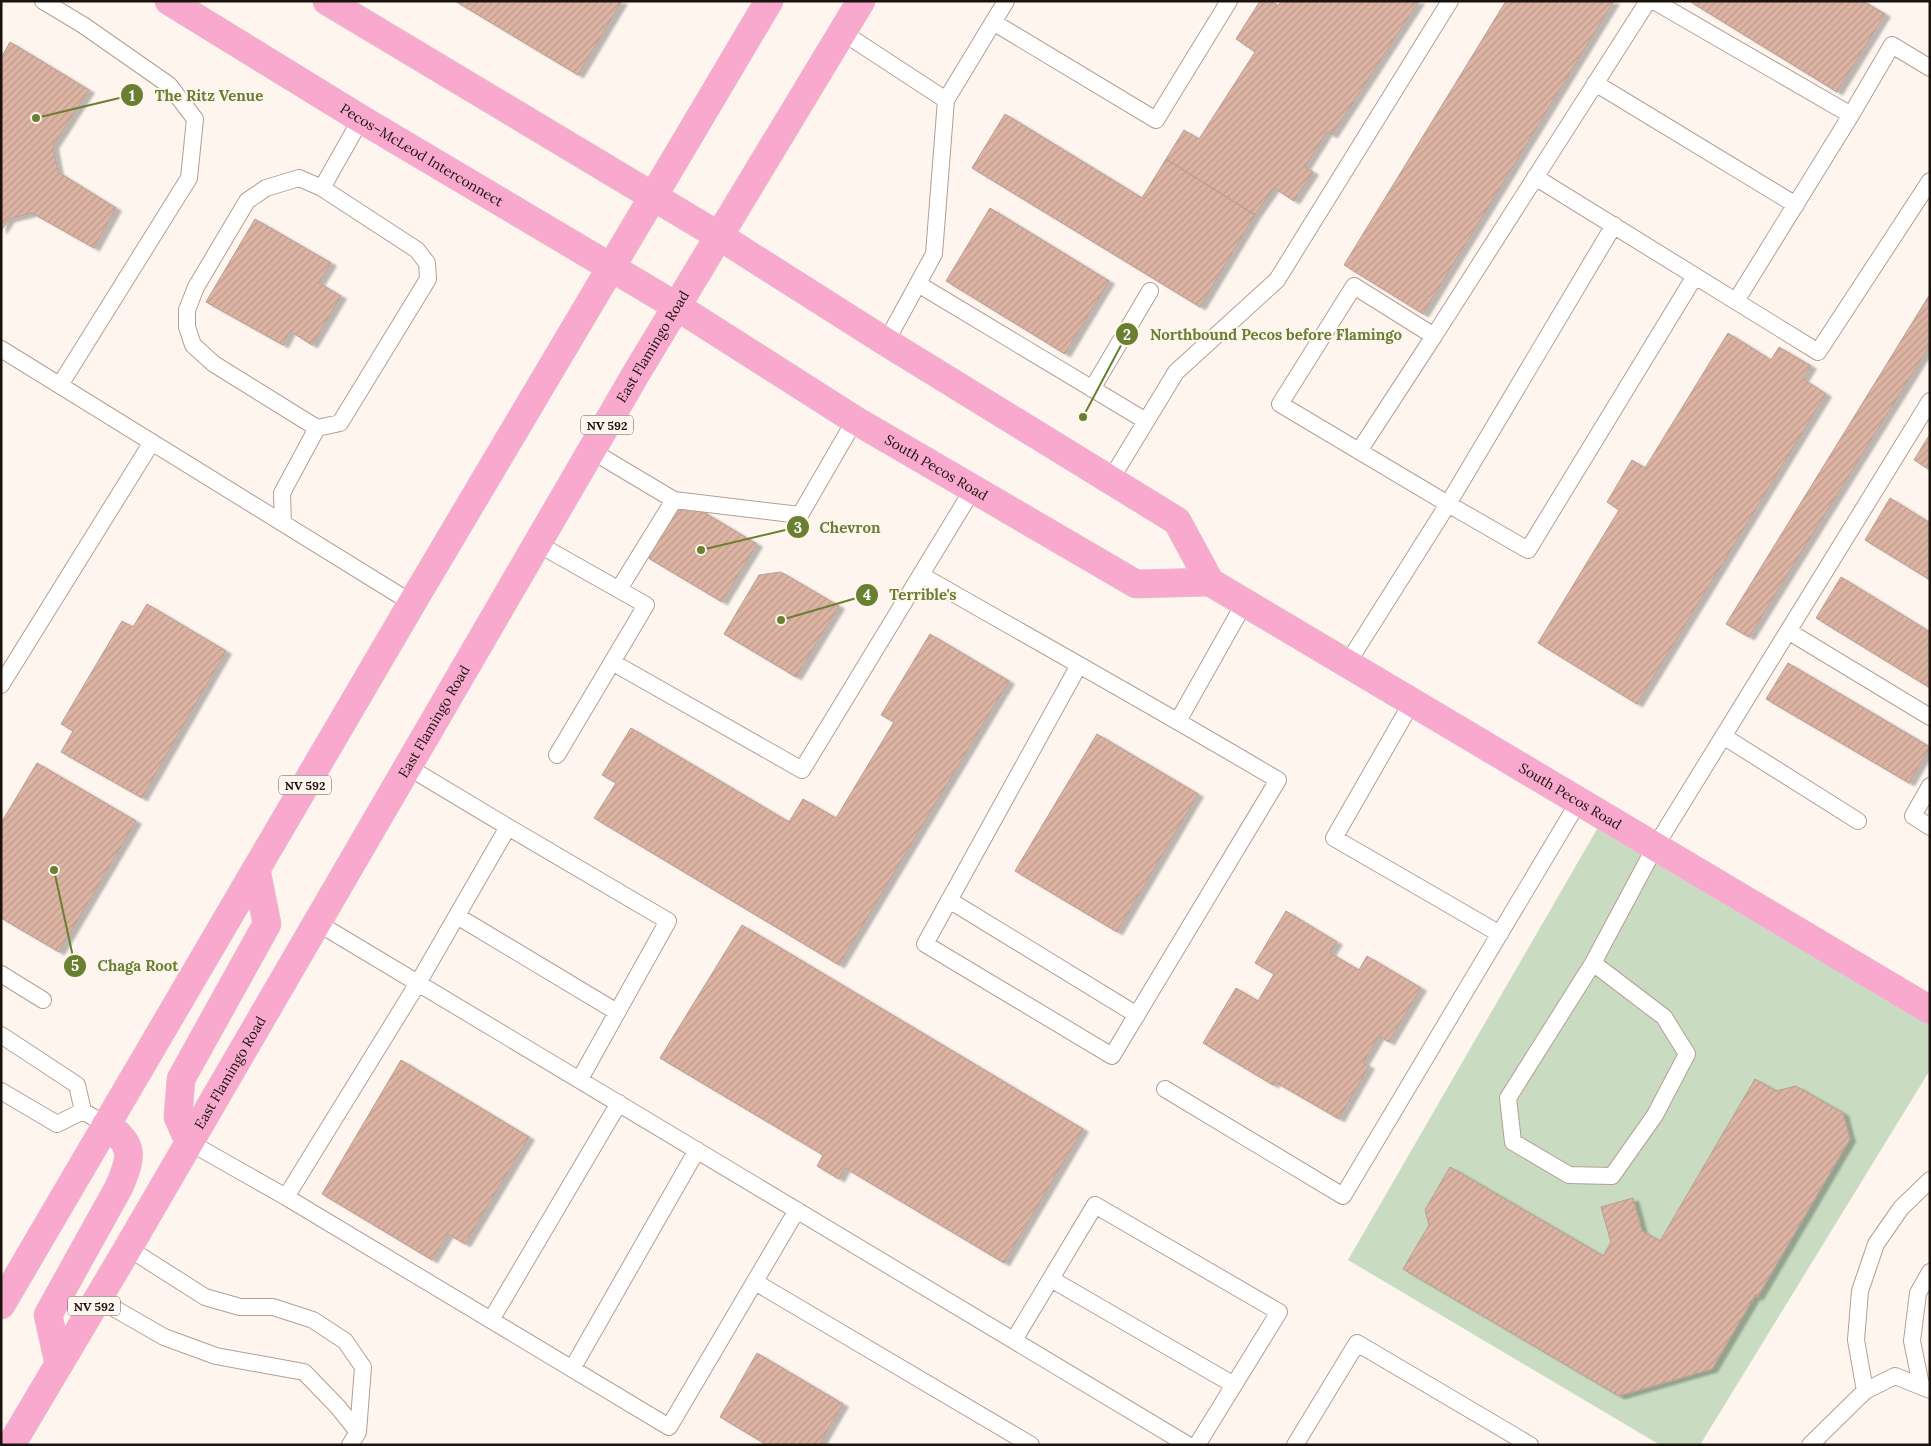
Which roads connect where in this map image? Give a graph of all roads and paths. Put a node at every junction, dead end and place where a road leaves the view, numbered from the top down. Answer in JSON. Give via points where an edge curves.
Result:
{"nodes":[{"id":1,"x":43,"y":1,"type":"edge"},
{"id":2,"x":169,"y":1,"type":"edge"},
{"id":3,"x":327,"y":1,"type":"edge"},
{"id":4,"x":769,"y":1,"type":"edge"},
{"id":5,"x":861,"y":1,"type":"edge"},
{"id":6,"x":1006,"y":1,"type":"edge"},
{"id":7,"x":1229,"y":1,"type":"edge"},
{"id":8,"x":1450,"y":1,"type":"edge"},
{"id":9,"x":1648,"y":1,"type":"edge"},
{"id":10,"x":1654,"y":1,"type":"edge"},
{"id":11,"x":993,"y":22,"type":"junction"},
{"id":12,"x":842,"y":32,"type":"junction"},
{"id":13,"x":1930,"y":68,"type":"edge"},
{"id":14,"x":1595,"y":84,"type":"junction"},
{"id":15,"x":946,"y":100,"type":"junction"},
{"id":16,"x":1851,"y":115,"type":"junction"},
{"id":17,"x":361,"y":119,"type":"junction"},
{"id":18,"x":1535,"y":177,"type":"junction"},
{"id":19,"x":1930,"y":181,"type":"edge"},
{"id":20,"x":322,"y":188,"type":"junction"},
{"id":21,"x":655,"y":197,"type":"junction"},
{"id":22,"x":1796,"y":205,"type":"junction"},
{"id":23,"x":1614,"y":225,"type":"junction"},
{"id":24,"x":719,"y":236,"type":"junction"},
{"id":25,"x":611,"y":267,"type":"junction"},
{"id":26,"x":1695,"y":276,"type":"junction"},
{"id":27,"x":918,"y":284,"type":"junction"},
{"id":28,"x":1150,"y":291,"type":"dead end"},
{"id":29,"x":1736,"y":301,"type":"junction"},
{"id":30,"x":676,"y":306,"type":"junction"},
{"id":31,"x":1434,"y":336,"type":"junction"},
{"id":32,"x":886,"y":342,"type":"junction"},
{"id":33,"x":1,"y":349,"type":"edge"},
{"id":34,"x":60,"y":385,"type":"junction"},
{"id":35,"x":1092,"y":389,"type":"junction"},
{"id":36,"x":1930,"y":401,"type":"edge"},
{"id":37,"x":855,"y":420,"type":"junction"},
{"id":38,"x":1146,"y":421,"type":"junction"},
{"id":39,"x":317,"y":428,"type":"junction"},
{"id":40,"x":152,"y":442,"type":"junction"},
{"id":41,"x":592,"y":451,"type":"junction"},
{"id":42,"x":1359,"y":451,"type":"junction"},
{"id":43,"x":1111,"y":479,"type":"junction"},
{"id":44,"x":973,"y":488,"type":"junction"},
{"id":45,"x":674,"y":500,"type":"junction"},
{"id":46,"x":1448,"y":504,"type":"junction"},
{"id":47,"x":284,"y":523,"type":"junction"},
{"id":48,"x":538,"y":544,"type":"junction"},
{"id":49,"x":921,"y":575,"type":"junction"},
{"id":50,"x":1210,"y":582,"type":"junction"},
{"id":51,"x":619,"y":589,"type":"junction"},
{"id":52,"x":1245,"y":602,"type":"junction"},
{"id":53,"x":412,"y":603,"type":"junction"},
{"id":54,"x":1788,"y":631,"type":"junction"},
{"id":55,"x":612,"y":662,"type":"junction"},
{"id":56,"x":1347,"y":664,"type":"junction"},
{"id":57,"x":1079,"y":665,"type":"junction"},
{"id":58,"x":1,"y":685,"type":"edge"},
{"id":59,"x":1412,"y":702,"type":"junction"},
{"id":60,"x":1930,"y":717,"type":"edge"},
{"id":61,"x":1178,"y":721,"type":"junction"},
{"id":62,"x":1723,"y":736,"type":"junction"},
{"id":63,"x":557,"y":755,"type":"dead end"},
{"id":64,"x":408,"y":767,"type":"junction"},
{"id":65,"x":1930,"y":786,"type":"edge"},
{"id":66,"x":1579,"y":801,"type":"junction"},
{"id":67,"x":1858,"y":821,"type":"dead end"},
{"id":68,"x":508,"y":827,"type":"junction"},
{"id":69,"x":1930,"y":827,"type":"edge"},
{"id":70,"x":1655,"y":847,"type":"junction"},
{"id":71,"x":256,"y":869,"type":"junction"},
{"id":72,"x":949,"y":900,"type":"junction"},
{"id":73,"x":457,"y":916,"type":"junction"},
{"id":74,"x":316,"y":922,"type":"junction"},
{"id":75,"x":1500,"y":934,"type":"junction"},
{"id":76,"x":1593,"y":963,"type":"junction"},
{"id":77,"x":1,"y":974,"type":"edge"},
{"id":78,"x":418,"y":983,"type":"junction"},
{"id":79,"x":43,"y":1000,"type":"dead end"},
{"id":80,"x":1930,"y":1010,"type":"edge"},
{"id":81,"x":617,"y":1012,"type":"junction"},
{"id":82,"x":1137,"y":1015,"type":"junction"},
{"id":83,"x":1,"y":1035,"type":"edge"},
{"id":84,"x":580,"y":1080,"type":"junction"},
{"id":85,"x":1165,"y":1088,"type":"dead end"},
{"id":86,"x":1,"y":1091,"type":"edge"},
{"id":87,"x":619,"y":1103,"type":"junction"},
{"id":88,"x":82,"y":1111,"type":"junction"},
{"id":89,"x":106,"y":1125,"type":"junction"},
{"id":90,"x":189,"y":1142,"type":"junction"},
{"id":91,"x":696,"y":1150,"type":"junction"},
{"id":92,"x":1930,"y":1180,"type":"edge"},
{"id":93,"x":286,"y":1196,"type":"junction"},
{"id":94,"x":797,"y":1210,"type":"junction"},
{"id":95,"x":128,"y":1248,"type":"junction"},
{"id":96,"x":1930,"y":1272,"type":"edge"},
{"id":97,"x":1051,"y":1279,"type":"junction"},
{"id":98,"x":755,"y":1282,"type":"junction"},
{"id":99,"x":98,"y":1299,"type":"junction"},
{"id":100,"x":1,"y":1305,"type":"edge"},
{"id":101,"x":492,"y":1320,"type":"junction"},
{"id":102,"x":1014,"y":1340,"type":"junction"},
{"id":103,"x":59,"y":1364,"type":"junction"},
{"id":104,"x":572,"y":1369,"type":"junction"},
{"id":105,"x":1234,"y":1385,"type":"junction"},
{"id":106,"x":1925,"y":1388,"type":"edge"},
{"id":107,"x":1865,"y":1391,"type":"junction"},
{"id":108,"x":354,"y":1438,"type":"edge"},
{"id":109,"x":10,"y":1445,"type":"edge"},
{"id":110,"x":1031,"y":1445,"type":"edge"},
{"id":111,"x":1188,"y":1445,"type":"edge"},
{"id":112,"x":1197,"y":1445,"type":"edge"},
{"id":113,"x":1295,"y":1445,"type":"edge"},
{"id":114,"x":1530,"y":1445,"type":"edge"},
{"id":115,"x":1810,"y":1445,"type":"edge"}],
"edges":[{"from":1,"to":34,"type":"lane","via":[[169,85],[195,119],[189,178]]},
{"from":2,"to":17,"type":"main road","name":"Pecos–McLeod Interconnect"},
{"from":3,"to":21,"type":"main road"},
{"from":4,"to":21,"type":"main road","number":"NV 592"},
{"from":5,"to":12,"type":"main road","name":"East Flamingo Road","number":"NV 592"},
{"from":6,"to":11,"type":"lane"},
{"from":7,"to":11,"type":"lane","via":[[1156,120]]},
{"from":8,"to":38,"type":"lane","via":[[1277,280],[1176,372]]},
{"from":9,"to":14,"type":"lane"},
{"from":10,"to":16,"type":"lane"},
{"from":11,"to":15,"type":"lane"},
{"from":12,"to":15,"type":"lane"},
{"from":12,"to":24,"type":"main road","name":"East Flamingo Road","number":"NV 592"},
{"from":13,"to":16,"type":"lane","via":[[1892,45]]},
{"from":14,"to":18,"type":"lane"},
{"from":14,"to":22,"type":"lane"},
{"from":15,"to":27,"type":"lane","via":[[934,254]]},
{"from":16,"to":22,"type":"lane"},
{"from":17,"to":20,"type":"lane"},
{"from":17,"to":25,"type":"main road","name":"Pecos–McLeod Interconnect"},
{"from":18,"to":23,"type":"lane"},
{"from":18,"to":31,"type":"lane"},
{"from":19,"to":29,"type":"lane","via":[[1818,352]]},
{"from":20,"to":39,"type":"lane","via":[[417,250],[426,263],[428,279],[340,423]]},
{"from":20,"to":39,"type":"lane","via":[[299,178],[266,188],[246,201],[196,287],[187,310],[186,327],[193,345],[214,364]]},
{"from":21,"to":24,"type":"main road"},
{"from":21,"to":25,"type":"main road","number":"NV 592"},
{"from":22,"to":29,"type":"lane"},
{"from":23,"to":26,"type":"lane"},
{"from":23,"to":46,"type":"lane"},
{"from":24,"to":30,"type":"main road","name":"East Flamingo Road","number":"NV 592"},
{"from":24,"to":32,"type":"main road"},
{"from":25,"to":30,"type":"main road","name":"Pecos–McLeod Interconnect"},
{"from":25,"to":53,"type":"main road","number":"NV 592"},
{"from":26,"to":29,"type":"lane"},
{"from":26,"to":46,"type":"lane","via":[[1528,550]]},
{"from":27,"to":32,"type":"lane"},
{"from":27,"to":35,"type":"lane"},
{"from":28,"to":35,"type":"lane"},
{"from":30,"to":37,"type":"main road","name":"South Pecos Road"},
{"from":30,"to":41,"type":"main road","name":"East Flamingo Road","number":"NV 592"},
{"from":31,"to":42,"type":"lane"},
{"from":31,"to":42,"type":"lane","via":[[1354,286],[1280,404]]},
{"from":32,"to":43,"type":"main road"},
{"from":33,"to":34,"type":"lane"},
{"from":34,"to":40,"type":"lane"},
{"from":35,"to":38,"type":"lane"},
{"from":36,"to":54,"type":"lane"},
{"from":37,"to":44,"type":"main road","name":"South Pecos Road"},
{"from":37,"to":45,"type":"lane","via":[[800,515]]},
{"from":38,"to":43,"type":"lane"},
{"from":39,"to":47,"type":"lane","via":[[282,493]]},
{"from":40,"to":47,"type":"lane"},
{"from":40,"to":58,"type":"lane"},
{"from":41,"to":45,"type":"lane"},
{"from":41,"to":48,"type":"main road","name":"East Flamingo Road","number":"NV 592"},
{"from":42,"to":46,"type":"lane"},
{"from":43,"to":50,"type":"main road","via":[[1177,521]]},
{"from":44,"to":49,"type":"lane"},
{"from":44,"to":50,"type":"main road","name":"South Pecos Road","via":[[1136,584]]},
{"from":45,"to":51,"type":"lane"},
{"from":46,"to":56,"type":"lane"},
{"from":47,"to":53,"type":"lane"},
{"from":48,"to":51,"type":"lane"},
{"from":48,"to":64,"type":"main road","name":"East Flamingo Road","number":"NV 592"},
{"from":49,"to":55,"type":"lane","via":[[802,770]]},
{"from":49,"to":57,"type":"lane"},
{"from":50,"to":52,"type":"main road","name":"South Pecos Road"},
{"from":51,"to":55,"type":"lane","via":[[646,605]]},
{"from":52,"to":56,"type":"main road","name":"South Pecos Road"},
{"from":52,"to":61,"type":"lane"},
{"from":53,"to":71,"type":"main road","number":"NV 592"},
{"from":54,"to":60,"type":"lane"},
{"from":54,"to":62,"type":"lane"},
{"from":55,"to":63,"type":"lane"},
{"from":56,"to":59,"type":"main road","name":"South Pecos Road"},
{"from":57,"to":61,"type":"lane"},
{"from":57,"to":72,"type":"lane"},
{"from":59,"to":66,"type":"main road","name":"South Pecos Road"},
{"from":59,"to":75,"type":"lane","via":[[1334,838]]},
{"from":61,"to":82,"type":"lane","via":[[1278,780]]},
{"from":62,"to":67,"type":"lane"},
{"from":62,"to":70,"type":"lane"},
{"from":64,"to":68,"type":"lane"},
{"from":64,"to":74,"type":"main road","name":"East Flamingo Road","number":"NV 592"},
{"from":65,"to":69,"type":"lane","via":[[1913,816]]},
{"from":66,"to":70,"type":"main road","name":"South Pecos Road"},
{"from":66,"to":75,"type":"lane"},
{"from":68,"to":73,"type":"lane"},
{"from":68,"to":81,"type":"lane","via":[[668,921]]},
{"from":70,"to":76,"type":"lane"},
{"from":70,"to":80,"type":"main road","name":"South Pecos Road"},
{"from":71,"to":89,"type":"main road","number":"NV 592"},
{"from":71,"to":90,"type":"main road","via":[[267,924],[181,1079],[178,1117]]},
{"from":72,"to":82,"type":"lane"},
{"from":72,"to":82,"type":"lane","via":[[925,944],[1112,1056]]},
{"from":73,"to":78,"type":"lane"},
{"from":73,"to":81,"type":"lane"},
{"from":74,"to":78,"type":"lane"},
{"from":74,"to":90,"type":"main road","name":"East Flamingo Road","number":"NV 592"},
{"from":75,"to":85,"type":"lane","via":[[1343,1196]]},
{"from":76,"to":76,"type":"lane","via":[[1508,1098],[1513,1142],[1569,1175],[1612,1176],[1656,1115],[1687,1054],[1664,1017]]},
{"from":77,"to":79,"type":"lane"},
{"from":78,"to":84,"type":"lane"},
{"from":78,"to":93,"type":"lane"},
{"from":81,"to":84,"type":"lane"},
{"from":83,"to":88,"type":"lane","via":[[77,1085]]},
{"from":84,"to":87,"type":"lane"},
{"from":86,"to":88,"type":"lane","via":[[57,1124]]},
{"from":87,"to":91,"type":"lane"},
{"from":87,"to":101,"type":"lane"},
{"from":88,"to":89,"type":"lane"},
{"from":89,"to":100,"type":"main road","number":"NV 592"},
{"from":89,"to":103,"type":"main road","via":[[122,1136],[128,1148],[129,1165],[48,1315]]},
{"from":90,"to":93,"type":"lane"},
{"from":90,"to":95,"type":"main road","name":"East Flamingo Road","number":"NV 592"},
{"from":91,"to":94,"type":"lane"},
{"from":91,"to":104,"type":"lane"},
{"from":92,"to":107,"type":"lane","via":[[1901,1208],[1876,1244],[1860,1291],[1856,1340]]},
{"from":93,"to":101,"type":"lane"},
{"from":94,"to":98,"type":"lane"},
{"from":94,"to":102,"type":"lane"},
{"from":95,"to":99,"type":"main road","name":"East Flamingo Road","number":"NV 592"},
{"from":95,"to":108,"type":"lane","via":[[205,1297],[240,1308],[273,1307],[313,1320],[345,1341],[363,1367]]},
{"from":96,"to":106,"type":"lane","via":[[1918,1293],[1912,1341]]},
{"from":97,"to":102,"type":"lane"},
{"from":97,"to":105,"type":"lane"},
{"from":97,"to":105,"type":"lane","via":[[1095,1205],[1279,1312]]},
{"from":98,"to":104,"type":"lane","via":[[669,1428]]},
{"from":98,"to":110,"type":"lane"},
{"from":99,"to":103,"type":"main road","name":"East Flamingo Road","number":"NV 592"},
{"from":99,"to":108,"type":"lane","via":[[164,1337],[216,1356],[304,1372],[337,1406]]},
{"from":101,"to":104,"type":"lane"},
{"from":102,"to":111,"type":"lane"},
{"from":103,"to":109,"type":"main road","name":"East Flamingo Road","number":"NV 592"},
{"from":105,"to":112,"type":"lane"},
{"from":106,"to":107,"type":"lane","via":[[1895,1376]]},
{"from":107,"to":115,"type":"lane"},
{"from":113,"to":114,"type":"lane","via":[[1357,1343]]}]}
